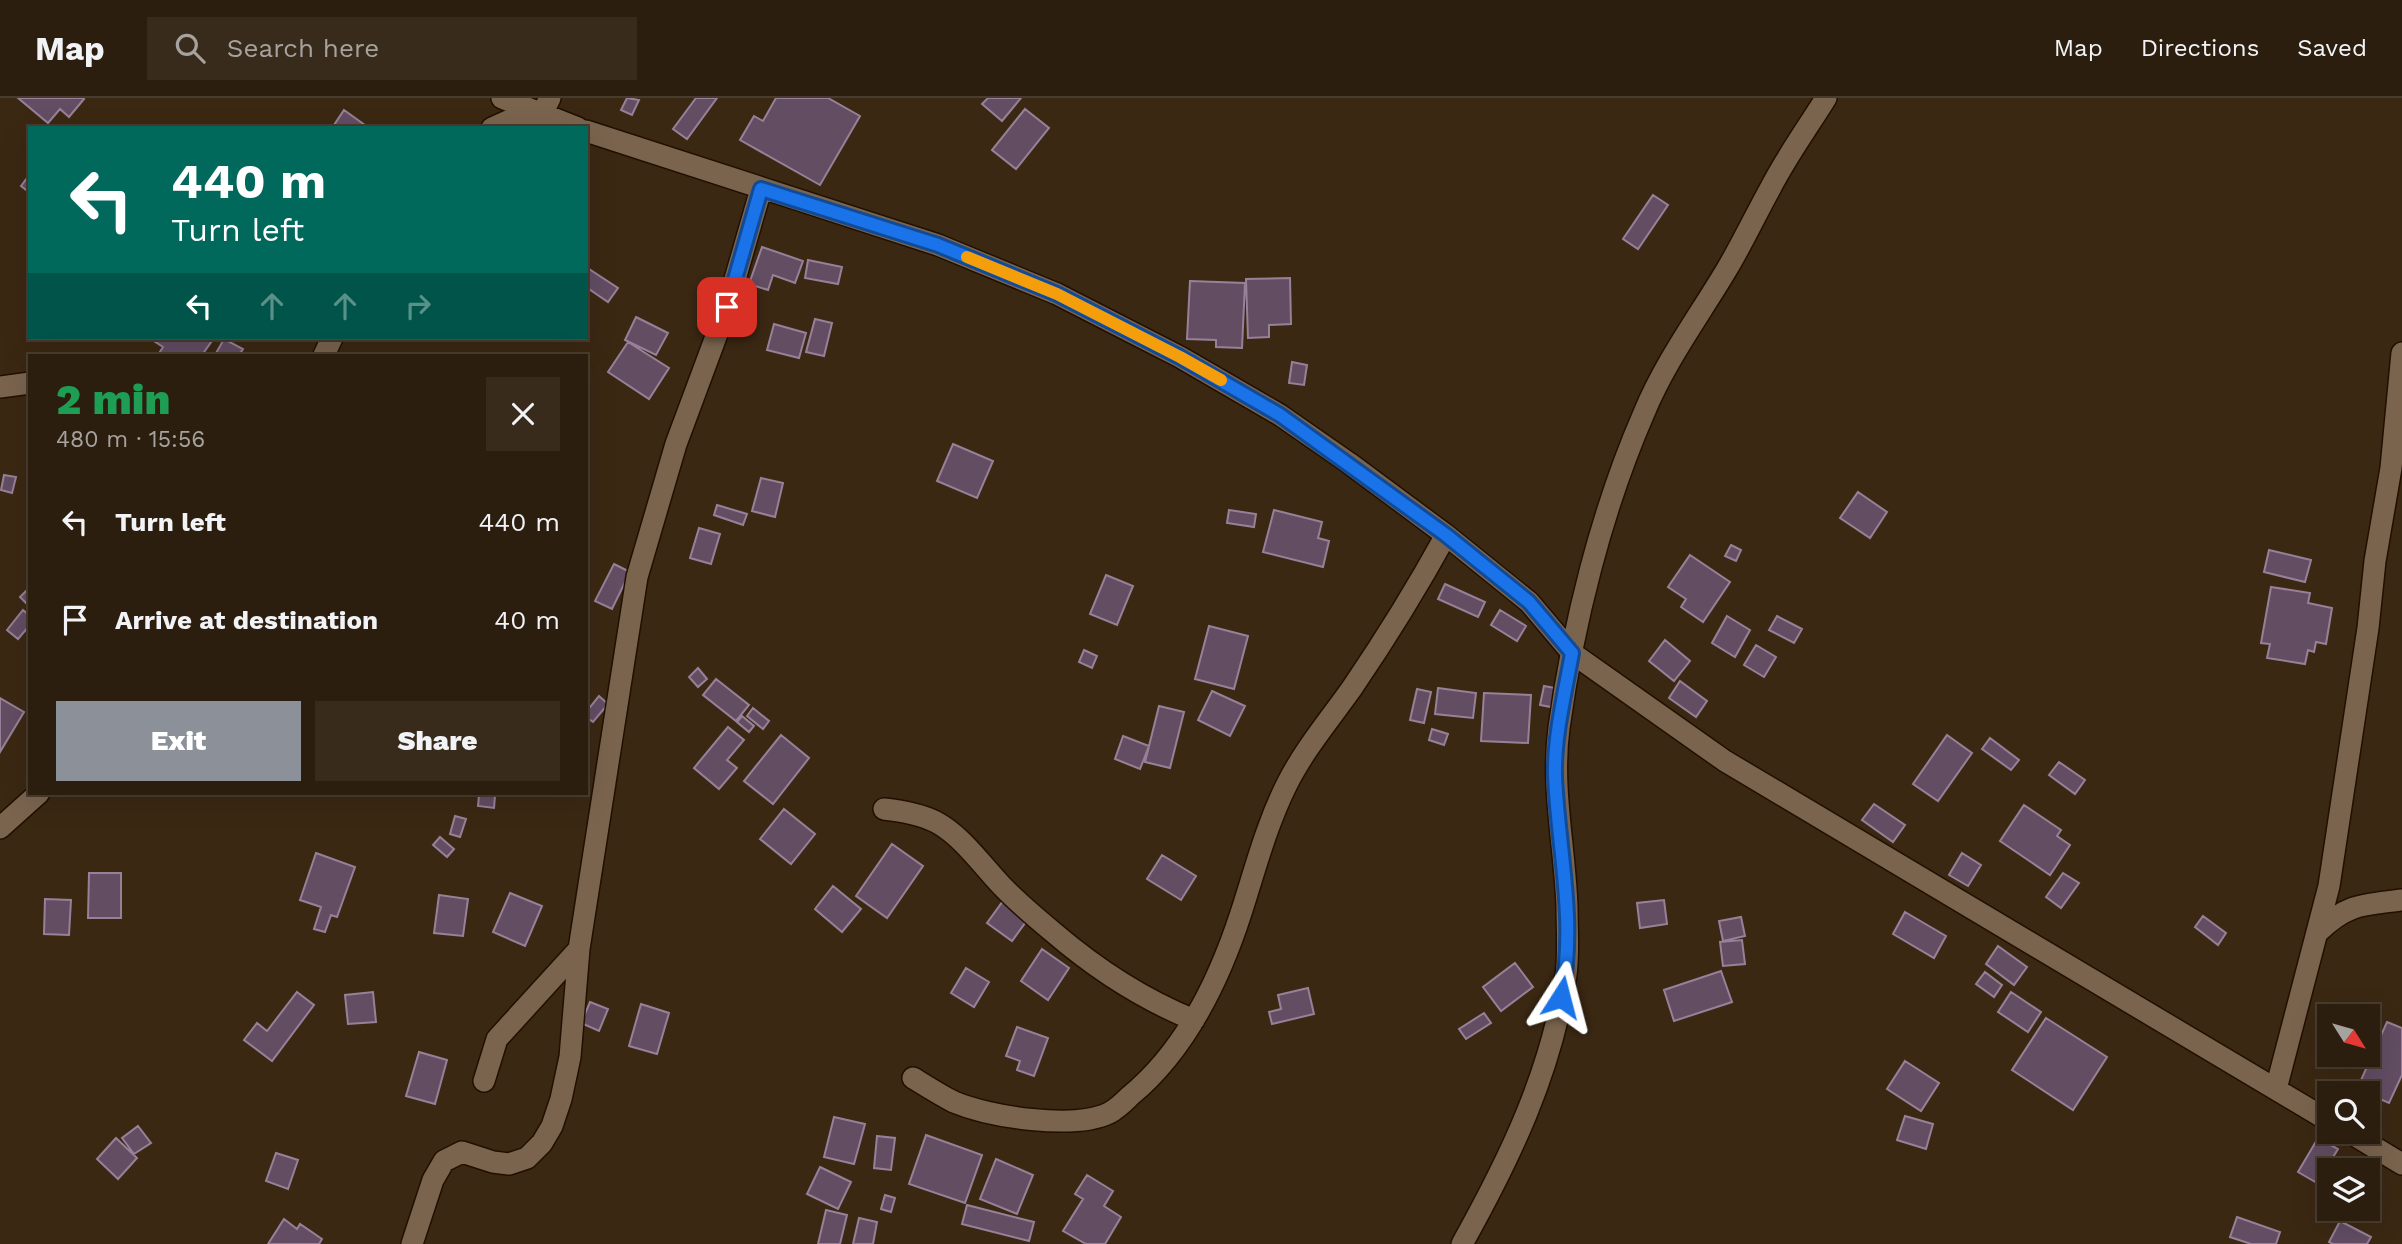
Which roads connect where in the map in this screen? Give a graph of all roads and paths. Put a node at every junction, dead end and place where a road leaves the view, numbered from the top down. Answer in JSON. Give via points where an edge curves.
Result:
{"nodes":[{"id":1,"x":502,"y":98,"type":"edge"},
{"id":2,"x":1826,"y":98,"type":"edge"},
{"id":3,"x":546,"y":106,"type":"edge"},
{"id":4,"x":497,"y":126,"type":"edge"},
{"id":5,"x":575,"y":126,"type":"edge"},
{"id":6,"x":588,"y":132,"type":"edge"},
{"id":7,"x":761,"y":189,"type":"junction"},
{"id":8,"x":2402,"y":353,"type":"edge"},
{"id":9,"x":28,"y":383,"type":"edge"},
{"id":10,"x":0,"y":387,"type":"edge"},
{"id":11,"x":1446,"y":535,"type":"junction"},
{"id":12,"x":1572,"y":653,"type":"junction"},
{"id":13,"x":37,"y":795,"type":"edge"},
{"id":14,"x":884,"y":809,"type":"dead end"},
{"id":15,"x":0,"y":828,"type":"edge"},
{"id":16,"x":2329,"y":886,"type":"junction"},
{"id":17,"x":2402,"y":900,"type":"edge"},
{"id":18,"x":2365,"y":905,"type":"junction"},
{"id":19,"x":2318,"y":932,"type":"junction"},
{"id":20,"x":579,"y":949,"type":"junction"},
{"id":21,"x":1194,"y":1020,"type":"junction"},
{"id":22,"x":913,"y":1078,"type":"dead end"},
{"id":23,"x":484,"y":1081,"type":"dead end"},
{"id":24,"x":2276,"y":1089,"type":"junction"},
{"id":25,"x":2317,"y":1114,"type":"edge"},
{"id":26,"x":2369,"y":1144,"type":"edge"},
{"id":27,"x":2402,"y":1164,"type":"edge"},
{"id":28,"x":412,"y":1244,"type":"edge"},
{"id":29,"x":1462,"y":1244,"type":"edge"}],
"edges":[{"from":1,"to":3,"type":"street"},
{"from":2,"to":12,"type":"street","via":[[1645,409],[1619,476]]},
{"from":3,"to":4,"type":"street"},
{"from":3,"to":5,"type":"street"},
{"from":6,"to":7,"type":"street"},
{"from":7,"to":11,"type":"street","via":[[938,245],[1057,294],[1280,415]]},
{"from":7,"to":20,"type":"street","via":[[727,307],[676,444],[637,577]]},
{"from":8,"to":16,"type":"street","via":[[2391,468]]},
{"from":9,"to":10,"type":"street"},
{"from":11,"to":12,"type":"street","via":[[1529,602]]},
{"from":11,"to":21,"type":"street","via":[[1397,622],[1288,781],[1236,925]]},
{"from":12,"to":24,"type":"street","via":[[1725,761]]},
{"from":12,"to":29,"type":"street","via":[[1555,775],[1567,907],[1566,973],[1528,1116]]},
{"from":13,"to":15,"type":"street"},
{"from":14,"to":21,"type":"street","via":[[906,811],[950,831],[1054,934],[1145,998]]},
{"from":16,"to":18,"type":"street"},
{"from":16,"to":19,"type":"street"},
{"from":17,"to":18,"type":"street"},
{"from":18,"to":19,"type":"street","via":[[2335,916]]},
{"from":19,"to":24,"type":"street"},
{"from":20,"to":23,"type":"street","via":[[496,1039]]},
{"from":20,"to":28,"type":"street","via":[[570,1057],[552,1126],[527,1158],[509,1164],[462,1152],[444,1161]]},
{"from":21,"to":22,"type":"street","via":[[1171,1055],[1139,1089],[1111,1112],[1087,1120],[1016,1117],[976,1108],[955,1102]]},
{"from":24,"to":25,"type":"street"},
{"from":26,"to":27,"type":"street"}]}
